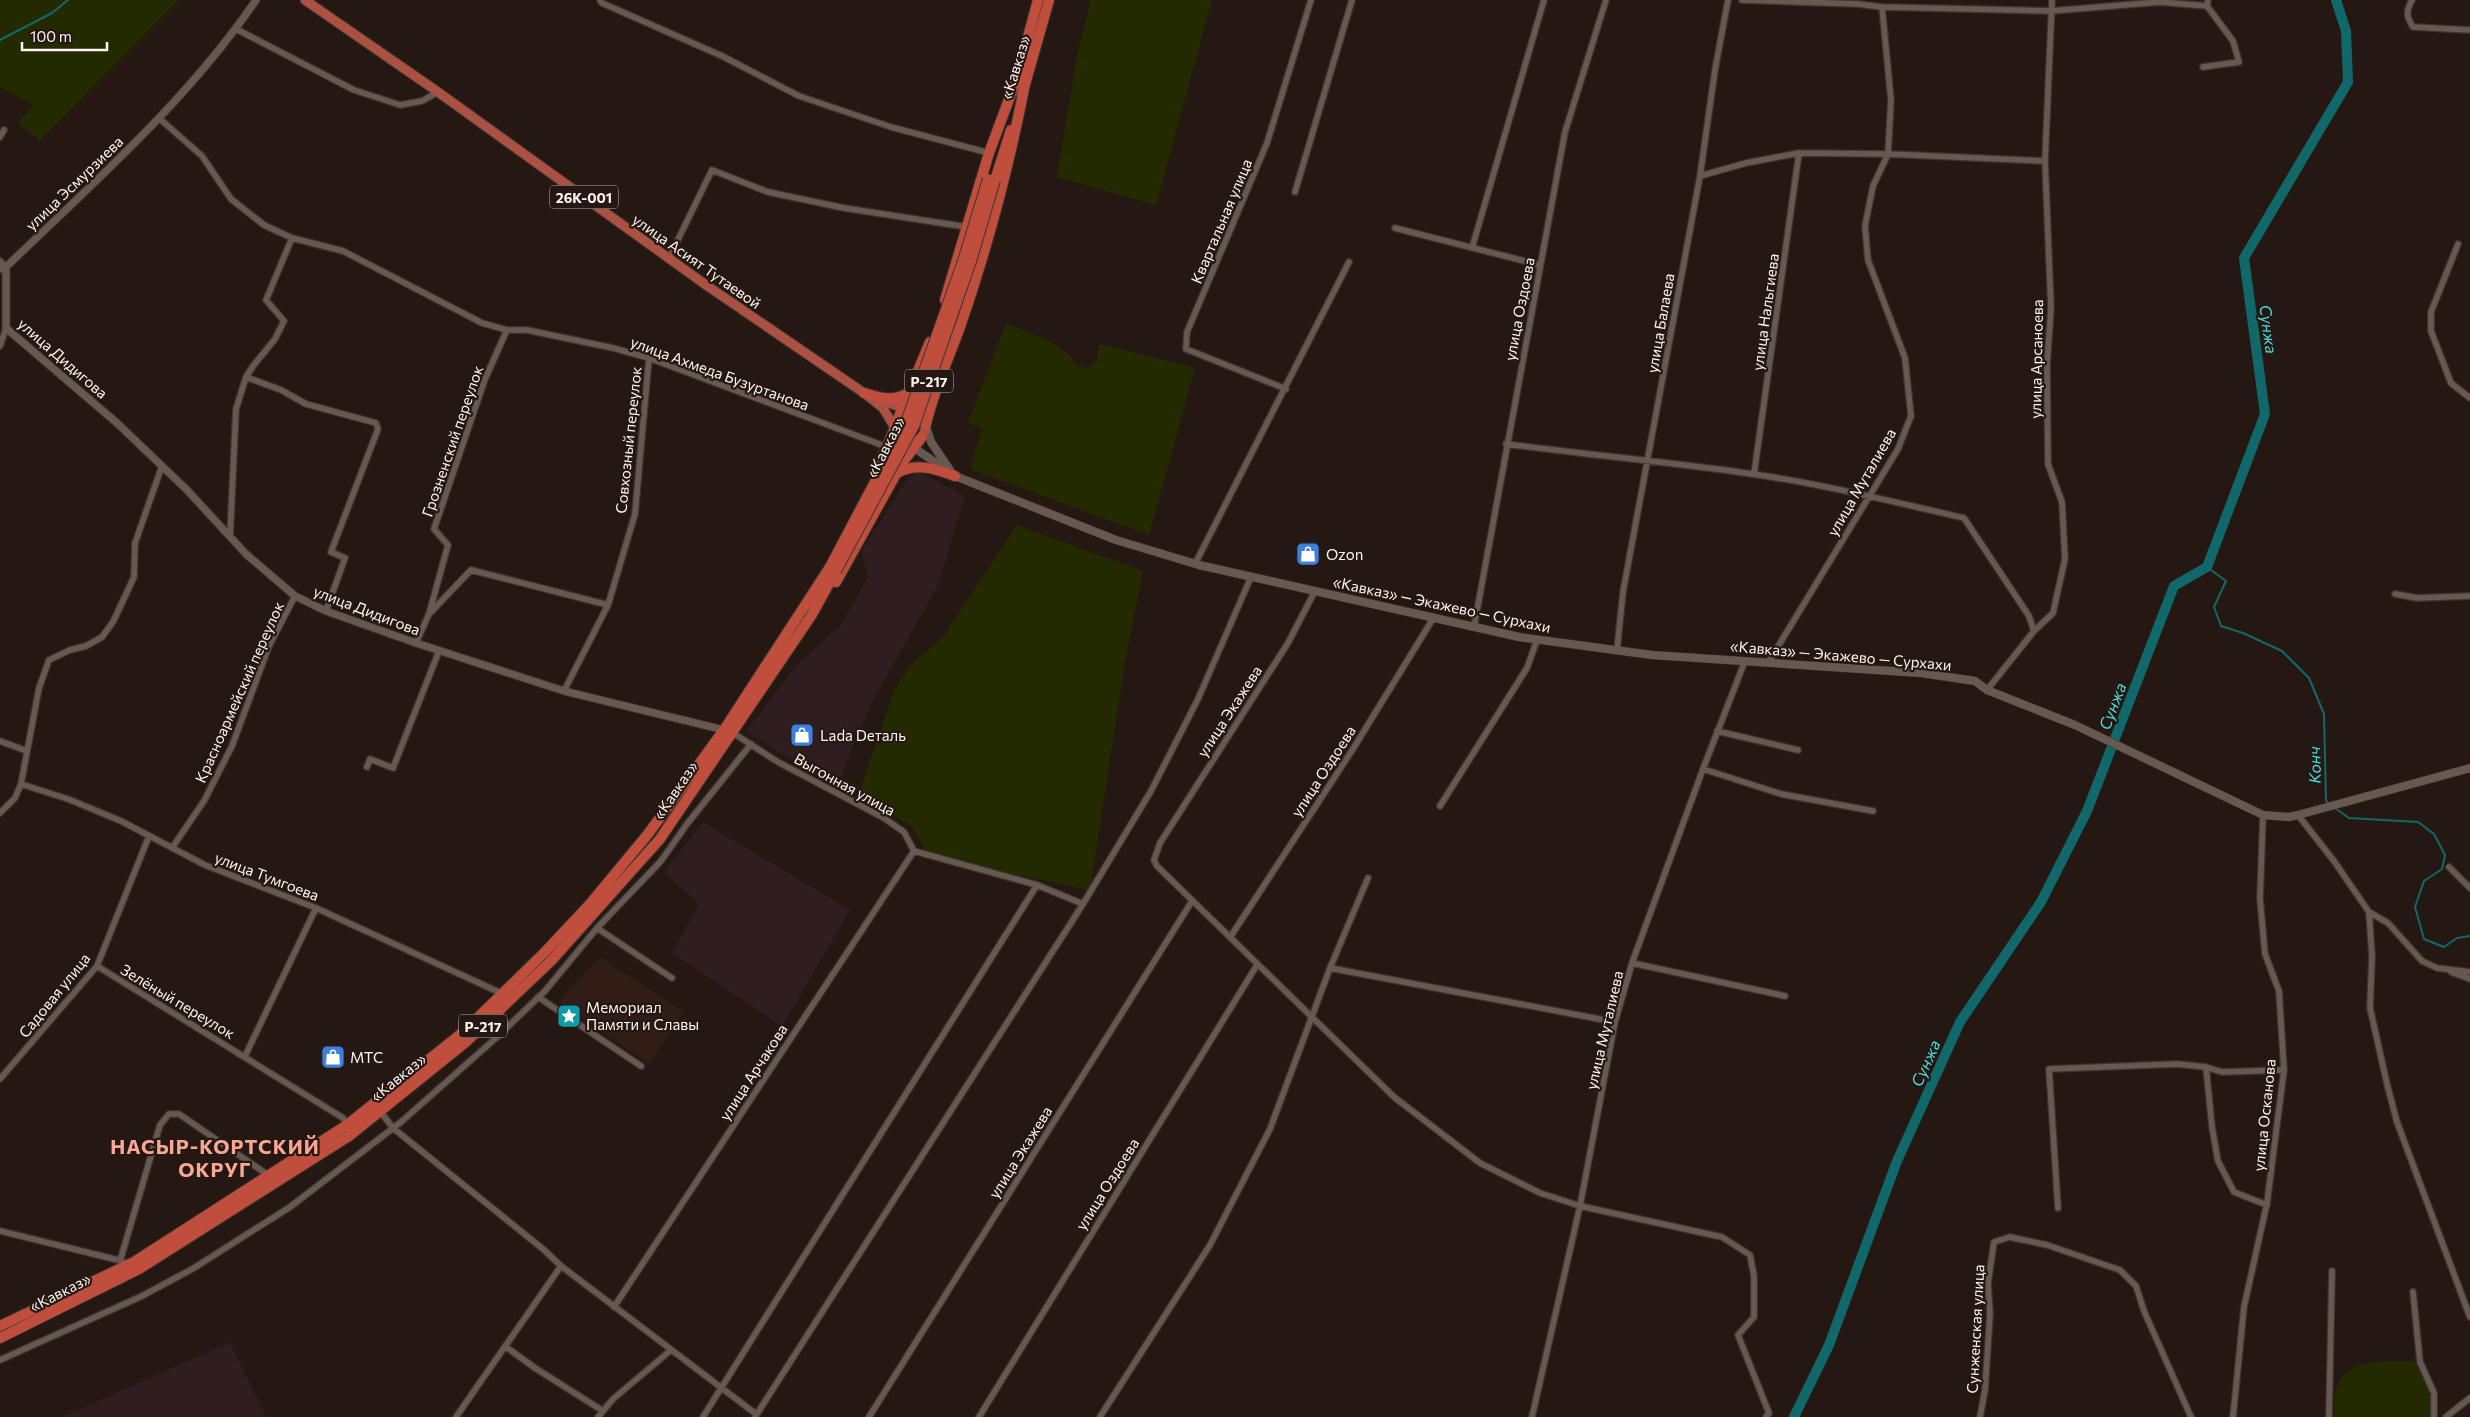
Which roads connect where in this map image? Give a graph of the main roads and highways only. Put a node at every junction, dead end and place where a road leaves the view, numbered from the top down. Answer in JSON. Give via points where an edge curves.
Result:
{"nodes":[{"id":1,"x":305,"y":0,"type":"edge"},
{"id":2,"x":1038,"y":0,"type":"edge"},
{"id":3,"x":1049,"y":0,"type":"edge"},
{"id":4,"x":1018,"y":75,"type":"junction"},
{"id":5,"x":1024,"y":89,"type":"junction"},
{"id":6,"x":991,"y":179,"type":"junction"},
{"id":7,"x":864,"y":393,"type":"junction"},
{"id":8,"x":908,"y":394,"type":"junction"},
{"id":9,"x":900,"y":420,"type":"junction"},
{"id":10,"x":926,"y":424,"type":"junction"},
{"id":11,"x":922,"y":437,"type":"junction"},
{"id":12,"x":904,"y":441,"type":"junction"},
{"id":13,"x":914,"y":448,"type":"junction"},
{"id":14,"x":897,"y":473,"type":"junction"},
{"id":15,"x":954,"y":476,"type":"junction"},
{"id":16,"x":833,"y":569,"type":"junction"},
{"id":17,"x":802,"y":609,"type":"junction"},
{"id":18,"x":811,"y":616,"type":"junction"},
{"id":19,"x":728,"y":731,"type":"junction"},
{"id":20,"x":2470,"y":768,"type":"edge"},
{"id":21,"x":0,"y":1326,"type":"edge"},
{"id":22,"x":0,"y":1338,"type":"edge"}],
"edges":[{"from":1,"to":7,"type":"main road","name":"улица Асият Тутаевой","number":"26К-001"},
{"from":2,"to":4,"type":"highway","name":"«Кавказ»","number":"Р-217"},
{"from":3,"to":5,"type":"highway","name":"«Кавказ»","number":"Р-217"},
{"from":4,"to":6,"type":"highway","name":"«Кавказ»","number":"Р-217"},
{"from":4,"to":8,"type":"highway","number":"Р-217","via":[[990,153],[937,325]]},
{"from":5,"to":6,"type":"highway","name":"«Кавказ»","number":"Р-217"},
{"from":5,"to":10,"type":"highway","via":[[999,203],[959,328],[932,396]]},
{"from":6,"to":16,"type":"highway","name":"«Кавказ»","number":"Р-217","bridge":true,"via":[[905,425]]},
{"from":7,"to":8,"type":"highway","via":[[884,399]]},
{"from":7,"to":9,"type":"main road"},
{"from":7,"to":9,"type":"main road","name":"улица Асият Тутаевой"},
{"from":8,"to":9,"type":"highway","name":"«Кавказ»"},
{"from":9,"to":10,"type":"main road","via":[[921,415]]},
{"from":9,"to":12,"type":"main road"},
{"from":9,"to":17,"type":"highway","name":"«Кавказ»","number":"Р-217"},
{"from":10,"to":11,"type":"main road"},
{"from":10,"to":15,"type":"main road","via":[[931,442]]},
{"from":11,"to":12,"type":"main road","via":[[914,442]]},
{"from":11,"to":13,"type":"highway"},
{"from":12,"to":13,"type":"main road","name":"«Кавказ» — Экажево — Сурхахи"},
{"from":13,"to":14,"type":"highway"},
{"from":13,"to":15,"type":"main road","name":"«Кавказ» — Экажево — Сурхахи"},
{"from":14,"to":15,"type":"highway","via":[[906,468],[924,467]]},
{"from":14,"to":18,"type":"highway","via":[[842,573]]},
{"from":15,"to":20,"type":"main road","name":"«Кавказ» — Экажево — Сурхахи","via":[[1116,540],[1195,564],[1537,640],[1768,664],[1921,673],[1975,681],[1987,690],[2075,725],[2263,815],[2298,816]]},
{"from":16,"to":17,"type":"highway","name":"«Кавказ»","number":"Р-217"},
{"from":16,"to":18,"type":"highway","name":"«Кавказ»","number":"Р-217"},
{"from":17,"to":19,"type":"highway","name":"«Кавказ»","number":"Р-217"},
{"from":18,"to":19,"type":"highway","name":"«Кавказ»","number":"Р-217"},
{"from":19,"to":21,"type":"highway","name":"«Кавказ»","number":"Р-217","via":[[590,904],[461,1034],[347,1125],[134,1262]]},
{"from":19,"to":22,"type":"highway","name":"«Кавказ»","number":"Р-217","via":[[660,839],[552,960],[467,1041],[349,1136],[139,1269]]}]}
